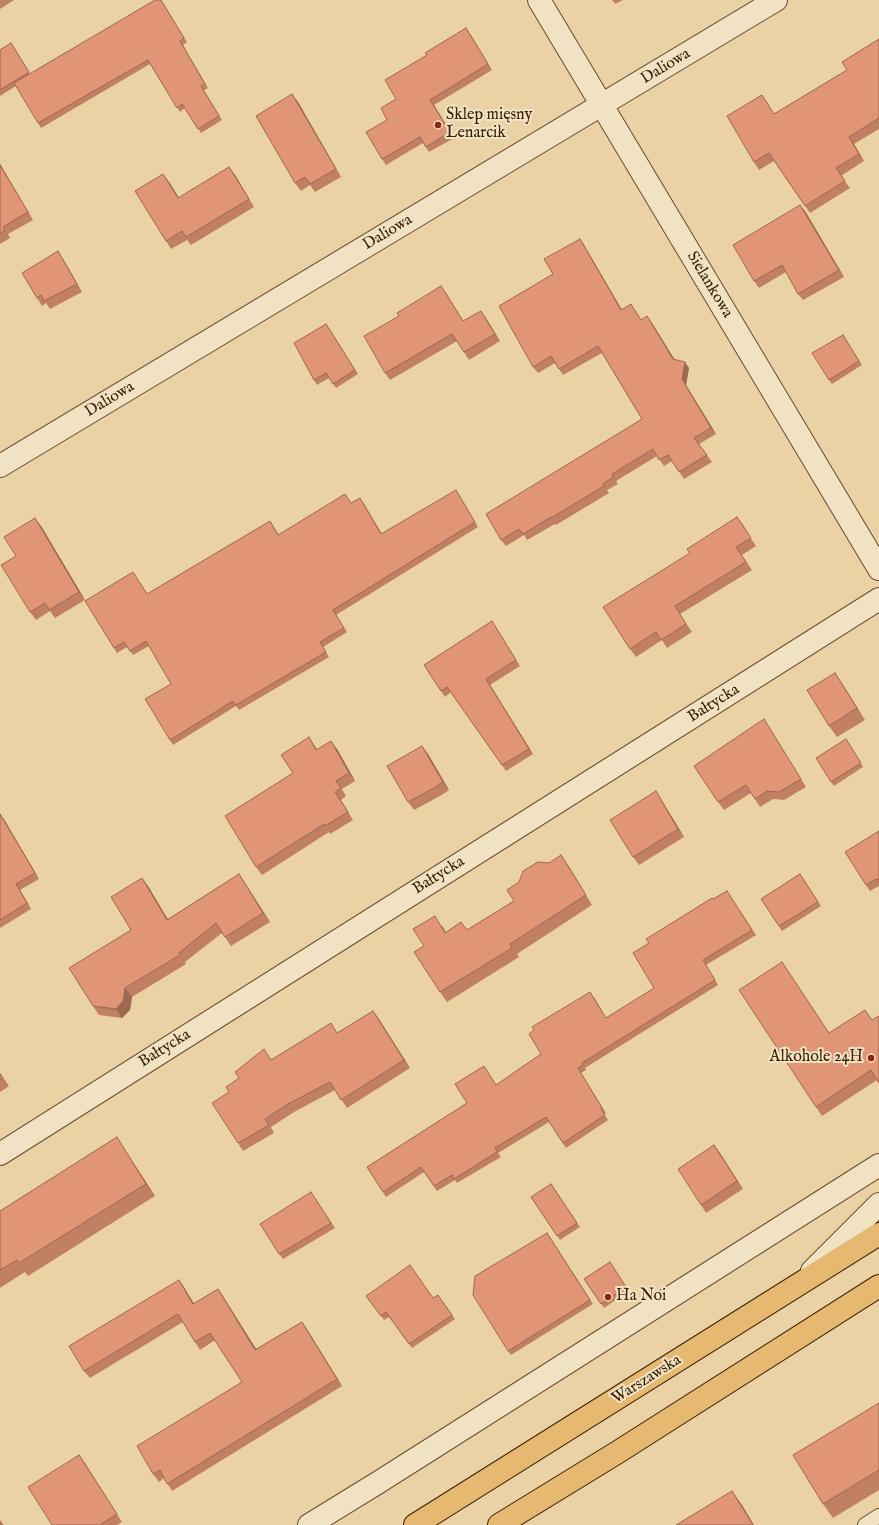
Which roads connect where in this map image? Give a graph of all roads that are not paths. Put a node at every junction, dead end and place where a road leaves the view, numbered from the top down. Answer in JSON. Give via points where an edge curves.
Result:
{"nodes":[{"id":1,"x":539,"y":0,"type":"edge"},
{"id":2,"x":776,"y":0,"type":"edge"},
{"id":3,"x":602,"y":105,"type":"junction"},
{"id":4,"x":0,"y":466,"type":"edge"},
{"id":5,"x":879,"y":569,"type":"edge"},
{"id":6,"x":879,"y":599,"type":"edge"},
{"id":7,"x":0,"y":1154,"type":"edge"},
{"id":8,"x":879,"y":1165,"type":"edge"},
{"id":9,"x":879,"y":1204,"type":"edge"},
{"id":10,"x":879,"y":1234,"type":"edge"},
{"id":11,"x":797,"y":1286,"type":"junction"},
{"id":12,"x":879,"y":1286,"type":"edge"},
{"id":13,"x":879,"y":1516,"type":"edge"},
{"id":14,"x":310,"y":1525,"type":"edge"},
{"id":15,"x":415,"y":1525,"type":"edge"},
{"id":16,"x":499,"y":1525,"type":"edge"},
{"id":17,"x":865,"y":1525,"type":"edge"}],
"edges":[{"from":1,"to":3,"type":"street","name":"Sielankowa"},
{"from":2,"to":3,"type":"street","name":"Daliowa"},
{"from":3,"to":4,"type":"street","name":"Daliowa"},
{"from":3,"to":5,"type":"street","name":"Sielankowa"},
{"from":6,"to":7,"type":"street","name":"Bałtycka"},
{"from":8,"to":14,"type":"street"},
{"from":9,"to":11,"type":"street"},
{"from":10,"to":11,"type":"main road","name":"Warszawska"},
{"from":11,"to":15,"type":"main road","name":"Warszawska"},
{"from":12,"to":16,"type":"main road"},
{"from":13,"to":17,"type":"lane"}]}
